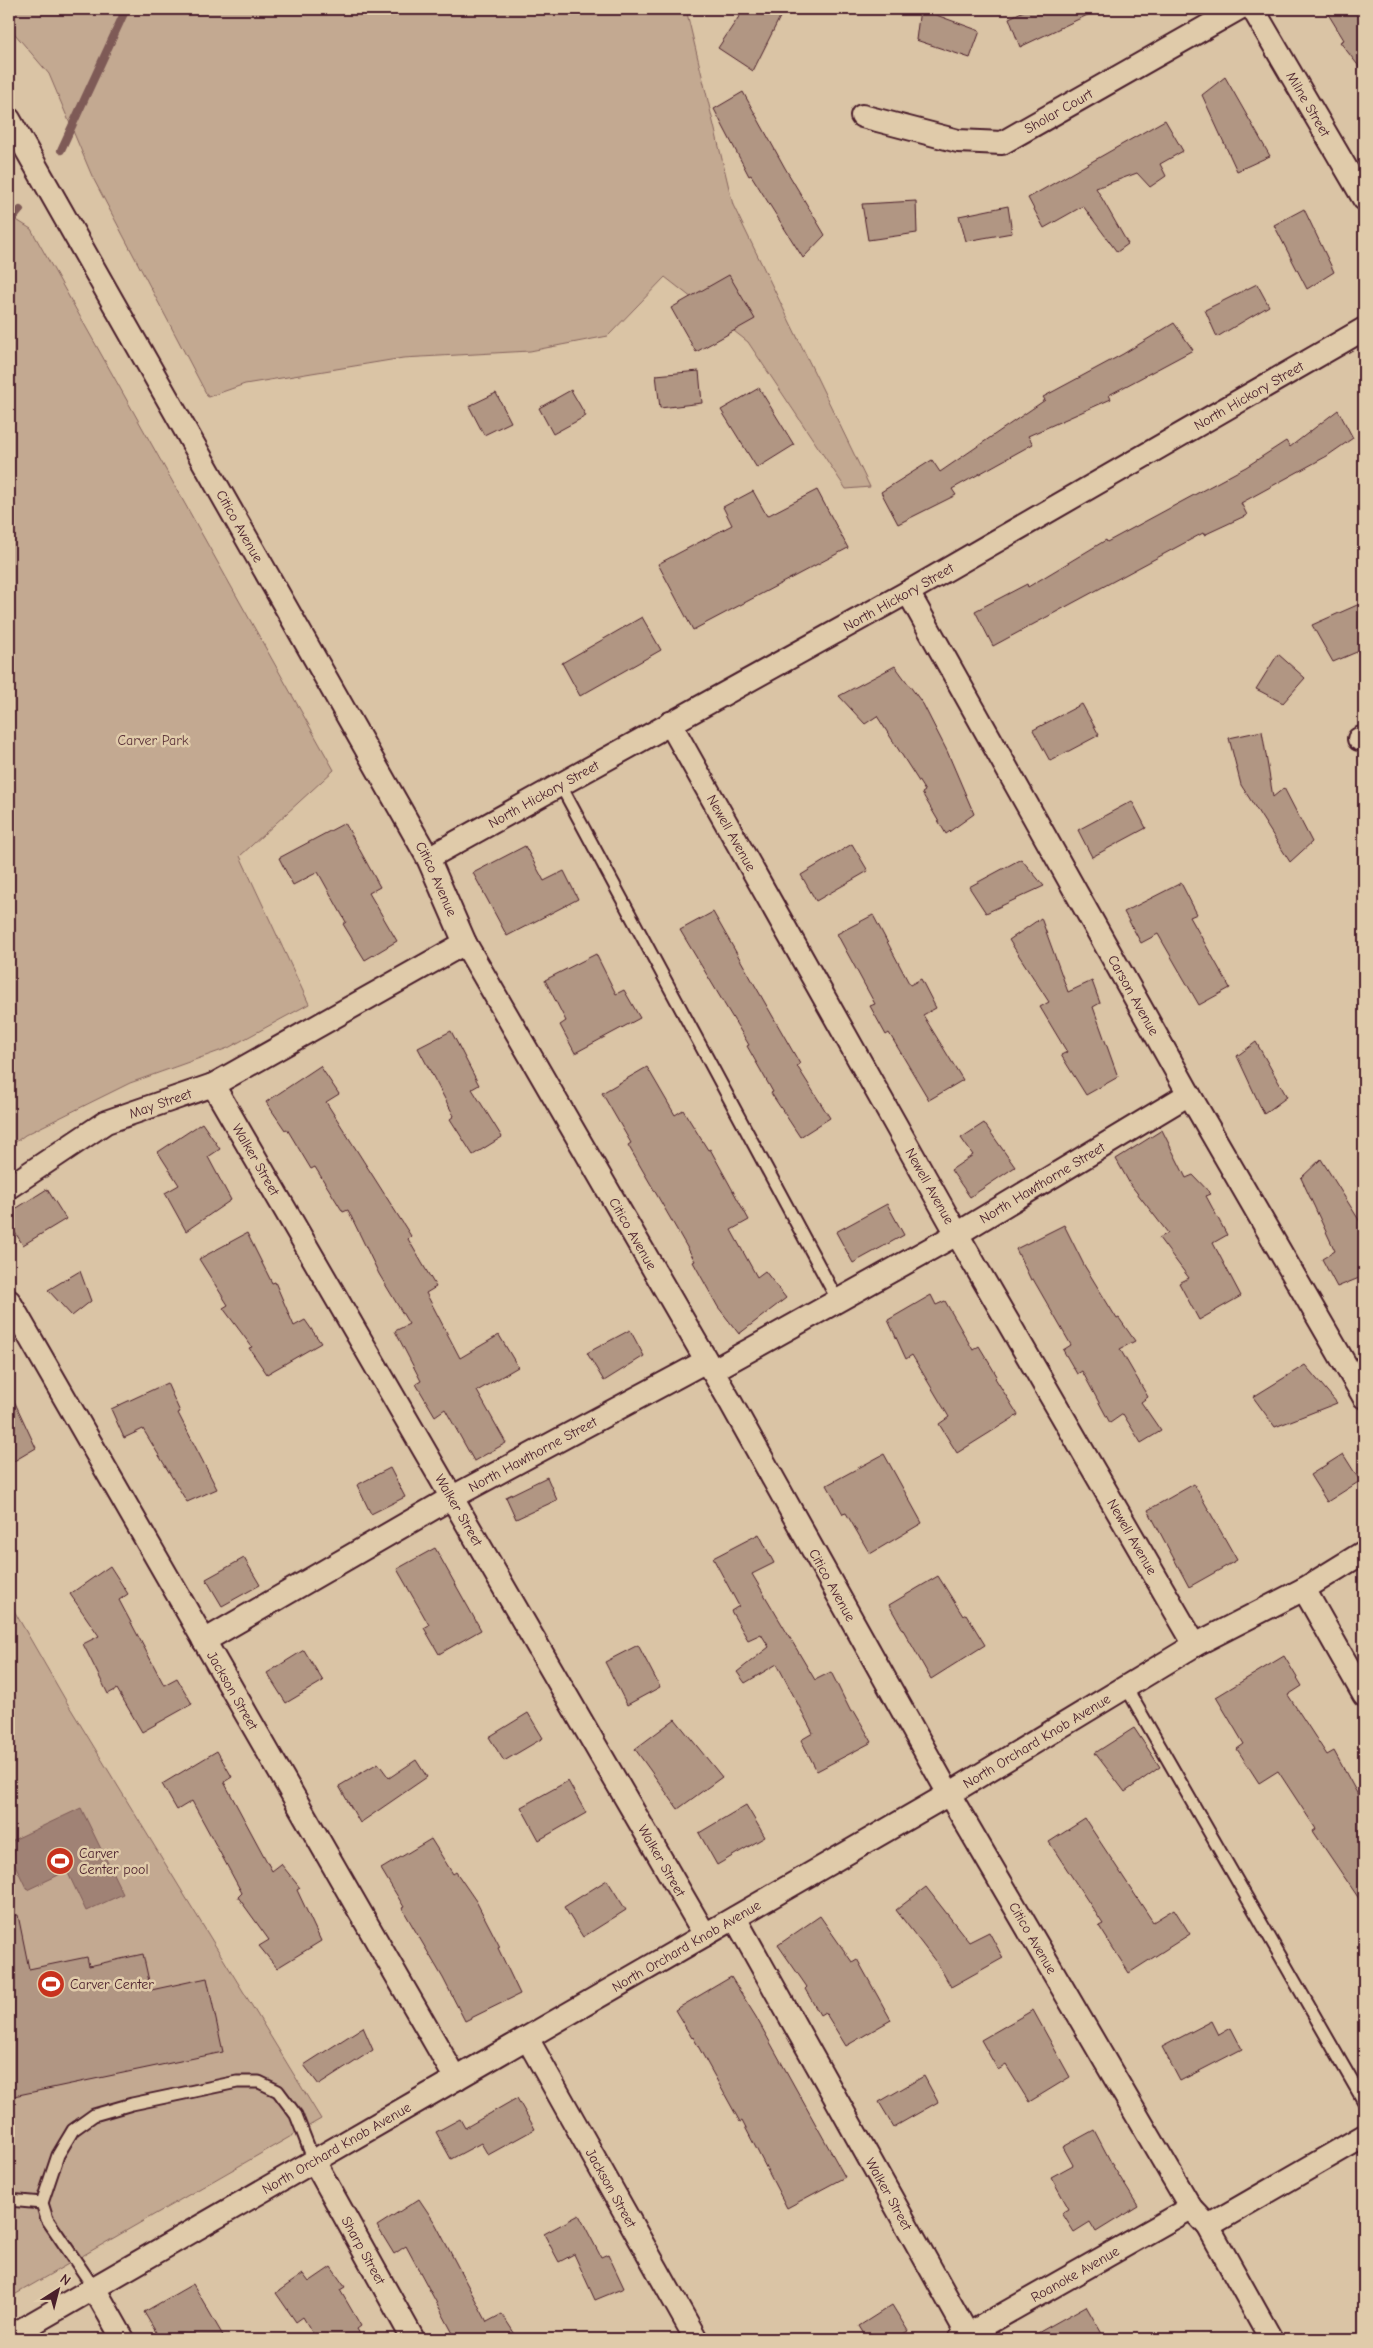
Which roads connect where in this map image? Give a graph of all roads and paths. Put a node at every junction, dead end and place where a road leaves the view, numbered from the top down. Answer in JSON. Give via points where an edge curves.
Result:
{"nodes":[{"id":1,"x":1238,"y":9,"type":"edge"},
{"id":2,"x":1253,"y":9,"type":"edge"},
{"id":3,"x":862,"y":116,"type":"dead end"},
{"id":4,"x":11,"y":128,"type":"edge"},
{"id":5,"x":1364,"y":199,"type":"edge"},
{"id":6,"x":1364,"y":330,"type":"edge"},
{"id":7,"x":908,"y":592,"type":"junction"},
{"id":8,"x":670,"y":723,"type":"junction"},
{"id":9,"x":560,"y":784,"type":"junction"},
{"id":10,"x":428,"y":858,"type":"junction"},
{"id":11,"x":465,"y":943,"type":"junction"},
{"id":12,"x":213,"y":1085,"type":"junction"},
{"id":13,"x":1189,"y":1094,"type":"junction"},
{"id":14,"x":9,"y":1187,"type":"edge"},
{"id":15,"x":957,"y":1234,"type":"junction"},
{"id":16,"x":9,"y":1301,"type":"edge"},
{"id":17,"x":838,"y":1301,"type":"junction"},
{"id":18,"x":709,"y":1366,"type":"junction"},
{"id":19,"x":1364,"y":1397,"type":"edge"},
{"id":20,"x":451,"y":1498,"type":"junction"},
{"id":21,"x":1364,"y":1552,"type":"edge"},
{"id":22,"x":1304,"y":1589,"type":"junction"},
{"id":23,"x":204,"y":1641,"type":"junction"},
{"id":24,"x":1195,"y":1645,"type":"junction"},
{"id":25,"x":1126,"y":1687,"type":"junction"},
{"id":26,"x":1364,"y":1695,"type":"edge"},
{"id":27,"x":949,"y":1794,"type":"junction"},
{"id":28,"x":735,"y":1918,"type":"junction"},
{"id":29,"x":705,"y":1935,"type":"junction"},
{"id":30,"x":527,"y":2038,"type":"junction"},
{"id":31,"x":456,"y":2079,"type":"junction"},
{"id":32,"x":1364,"y":2102,"type":"edge"},
{"id":33,"x":1364,"y":2136,"type":"edge"},
{"id":34,"x":314,"y":2161,"type":"junction"},
{"id":35,"x":9,"y":2200,"type":"edge"},
{"id":36,"x":42,"y":2203,"type":"junction"},
{"id":37,"x":1191,"y":2208,"type":"junction"},
{"id":38,"x":1208,"y":2226,"type":"junction"},
{"id":39,"x":94,"y":2288,"type":"junction"},
{"id":40,"x":9,"y":2337,"type":"edge"},
{"id":41,"x":966,"y":2338,"type":"edge"},
{"id":42,"x":123,"y":2339,"type":"edge"},
{"id":43,"x":413,"y":2339,"type":"edge"},
{"id":44,"x":696,"y":2339,"type":"edge"},
{"id":45,"x":1271,"y":2339,"type":"edge"}],
"edges":[{"from":1,"to":3,"type":"street","name":"Sholar Court","via":[[1002,143],[958,141]]},
{"from":2,"to":5,"type":"street","name":"Milne Street"},
{"from":4,"to":10,"type":"street","name":"Citico Avenue"},
{"from":6,"to":7,"type":"street","name":"North Hickory Street"},
{"from":7,"to":8,"type":"street","name":"North Hickory Street"},
{"from":7,"to":13,"type":"street","name":"Carson Avenue"},
{"from":8,"to":9,"type":"street","name":"North Hickory Street"},
{"from":8,"to":15,"type":"street","name":"Newell Avenue"},
{"from":9,"to":10,"type":"street","name":"North Hickory Street"},
{"from":9,"to":17,"type":"lane"},
{"from":10,"to":11,"type":"street","name":"Citico Avenue"},
{"from":11,"to":12,"type":"street"},
{"from":11,"to":18,"type":"street","name":"Citico Avenue"},
{"from":12,"to":14,"type":"street","name":"May Street","via":[[106,1122]]},
{"from":12,"to":20,"type":"street","name":"Walker Street"},
{"from":13,"to":15,"type":"street","name":"North Hawthorne Street"},
{"from":13,"to":19,"type":"street","name":"Carson Avenue"},
{"from":15,"to":17,"type":"street","name":"North Hawthorne Street"},
{"from":15,"to":24,"type":"street","name":"Newell Avenue"},
{"from":16,"to":23,"type":"street","name":"Jackson Street"},
{"from":17,"to":18,"type":"street","name":"North Hawthorne Street"},
{"from":18,"to":20,"type":"street","name":"North Hawthorne Street"},
{"from":18,"to":27,"type":"street","name":"Citico Avenue"},
{"from":20,"to":23,"type":"street","name":"North Hawthorne Street"},
{"from":20,"to":29,"type":"street","name":"Walker Street"},
{"from":21,"to":22,"type":"street","name":"North Orchard Knob Avenue"},
{"from":22,"to":24,"type":"street","name":"North Orchard Knob Avenue"},
{"from":22,"to":26,"type":"street"},
{"from":23,"to":31,"type":"street","name":"Jackson Street"},
{"from":24,"to":25,"type":"street","name":"North Orchard Knob Avenue"},
{"from":25,"to":27,"type":"street","name":"North Orchard Knob Avenue"},
{"from":25,"to":32,"type":"lane"},
{"from":27,"to":28,"type":"street","name":"North Orchard Knob Avenue"},
{"from":27,"to":37,"type":"street","name":"Citico Avenue"},
{"from":28,"to":29,"type":"street","name":"North Orchard Knob Avenue"},
{"from":28,"to":41,"type":"street","name":"Walker Street"},
{"from":29,"to":30,"type":"street","name":"North Orchard Knob Avenue"},
{"from":30,"to":31,"type":"street","name":"North Orchard Knob Avenue"},
{"from":30,"to":44,"type":"street","name":"Jackson Street"},
{"from":31,"to":34,"type":"street","name":"North Orchard Knob Avenue"},
{"from":33,"to":38,"type":"street"},
{"from":34,"to":36,"type":"lane","via":[[296,2115],[278,2091],[259,2082],[237,2082],[94,2115],[73,2130],[58,2155]]},
{"from":34,"to":39,"type":"street","name":"North Orchard Knob Avenue"},
{"from":34,"to":43,"type":"street","name":"Sharp Street"},
{"from":35,"to":36,"type":"lane"},
{"from":36,"to":39,"type":"lane","via":[[47,2219]]},
{"from":37,"to":38,"type":"street","name":"Citico Avenue"},
{"from":37,"to":41,"type":"street","name":"Roanoke Avenue"},
{"from":38,"to":45,"type":"street","name":"Citico Avenue"},
{"from":39,"to":40,"type":"street","name":"North Orchard Knob Avenue"},
{"from":39,"to":42,"type":"street"}]}
